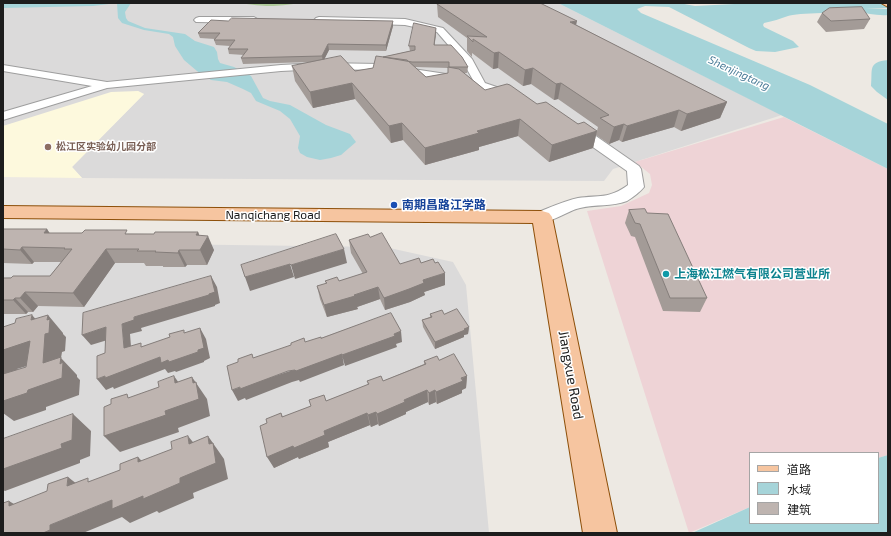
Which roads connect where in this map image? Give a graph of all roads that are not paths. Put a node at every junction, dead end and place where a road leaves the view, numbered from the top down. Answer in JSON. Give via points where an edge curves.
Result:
{"nodes":[{"id":1,"x":199,"y":20,"type":"dead end"},
{"id":2,"x":261,"y":20,"type":"edge"},
{"id":3,"x":308,"y":20,"type":"edge"},
{"id":4,"x":3,"y":68,"type":"edge"},
{"id":5,"x":106,"y":85,"type":"junction"},
{"id":6,"x":481,"y":85,"type":"junction"},
{"id":7,"x":524,"y":102,"type":"edge"},
{"id":8,"x":3,"y":116,"type":"edge"},
{"id":9,"x":565,"y":121,"type":"edge"},
{"id":10,"x":3,"y":212,"type":"edge"},
{"id":11,"x":542,"y":217,"type":"junction"},
{"id":12,"x":600,"y":532,"type":"edge"}],
"edges":[{"from":1,"to":2,"type":"street"},
{"from":3,"to":6,"type":"street","via":[[406,22],[440,30],[468,62]]},
{"from":4,"to":5,"type":"street"},
{"from":5,"to":6,"type":"street","via":[[321,66],[380,67]]},
{"from":5,"to":8,"type":"street"},
{"from":6,"to":7,"type":"street"},
{"from":9,"to":11,"type":"street","via":[[634,169],[636,187],[622,197],[578,203]]},
{"from":10,"to":11,"type":"main road","name":"Nanqichang Road"},
{"from":11,"to":12,"type":"main road","name":"Jiangxue Road"}]}
